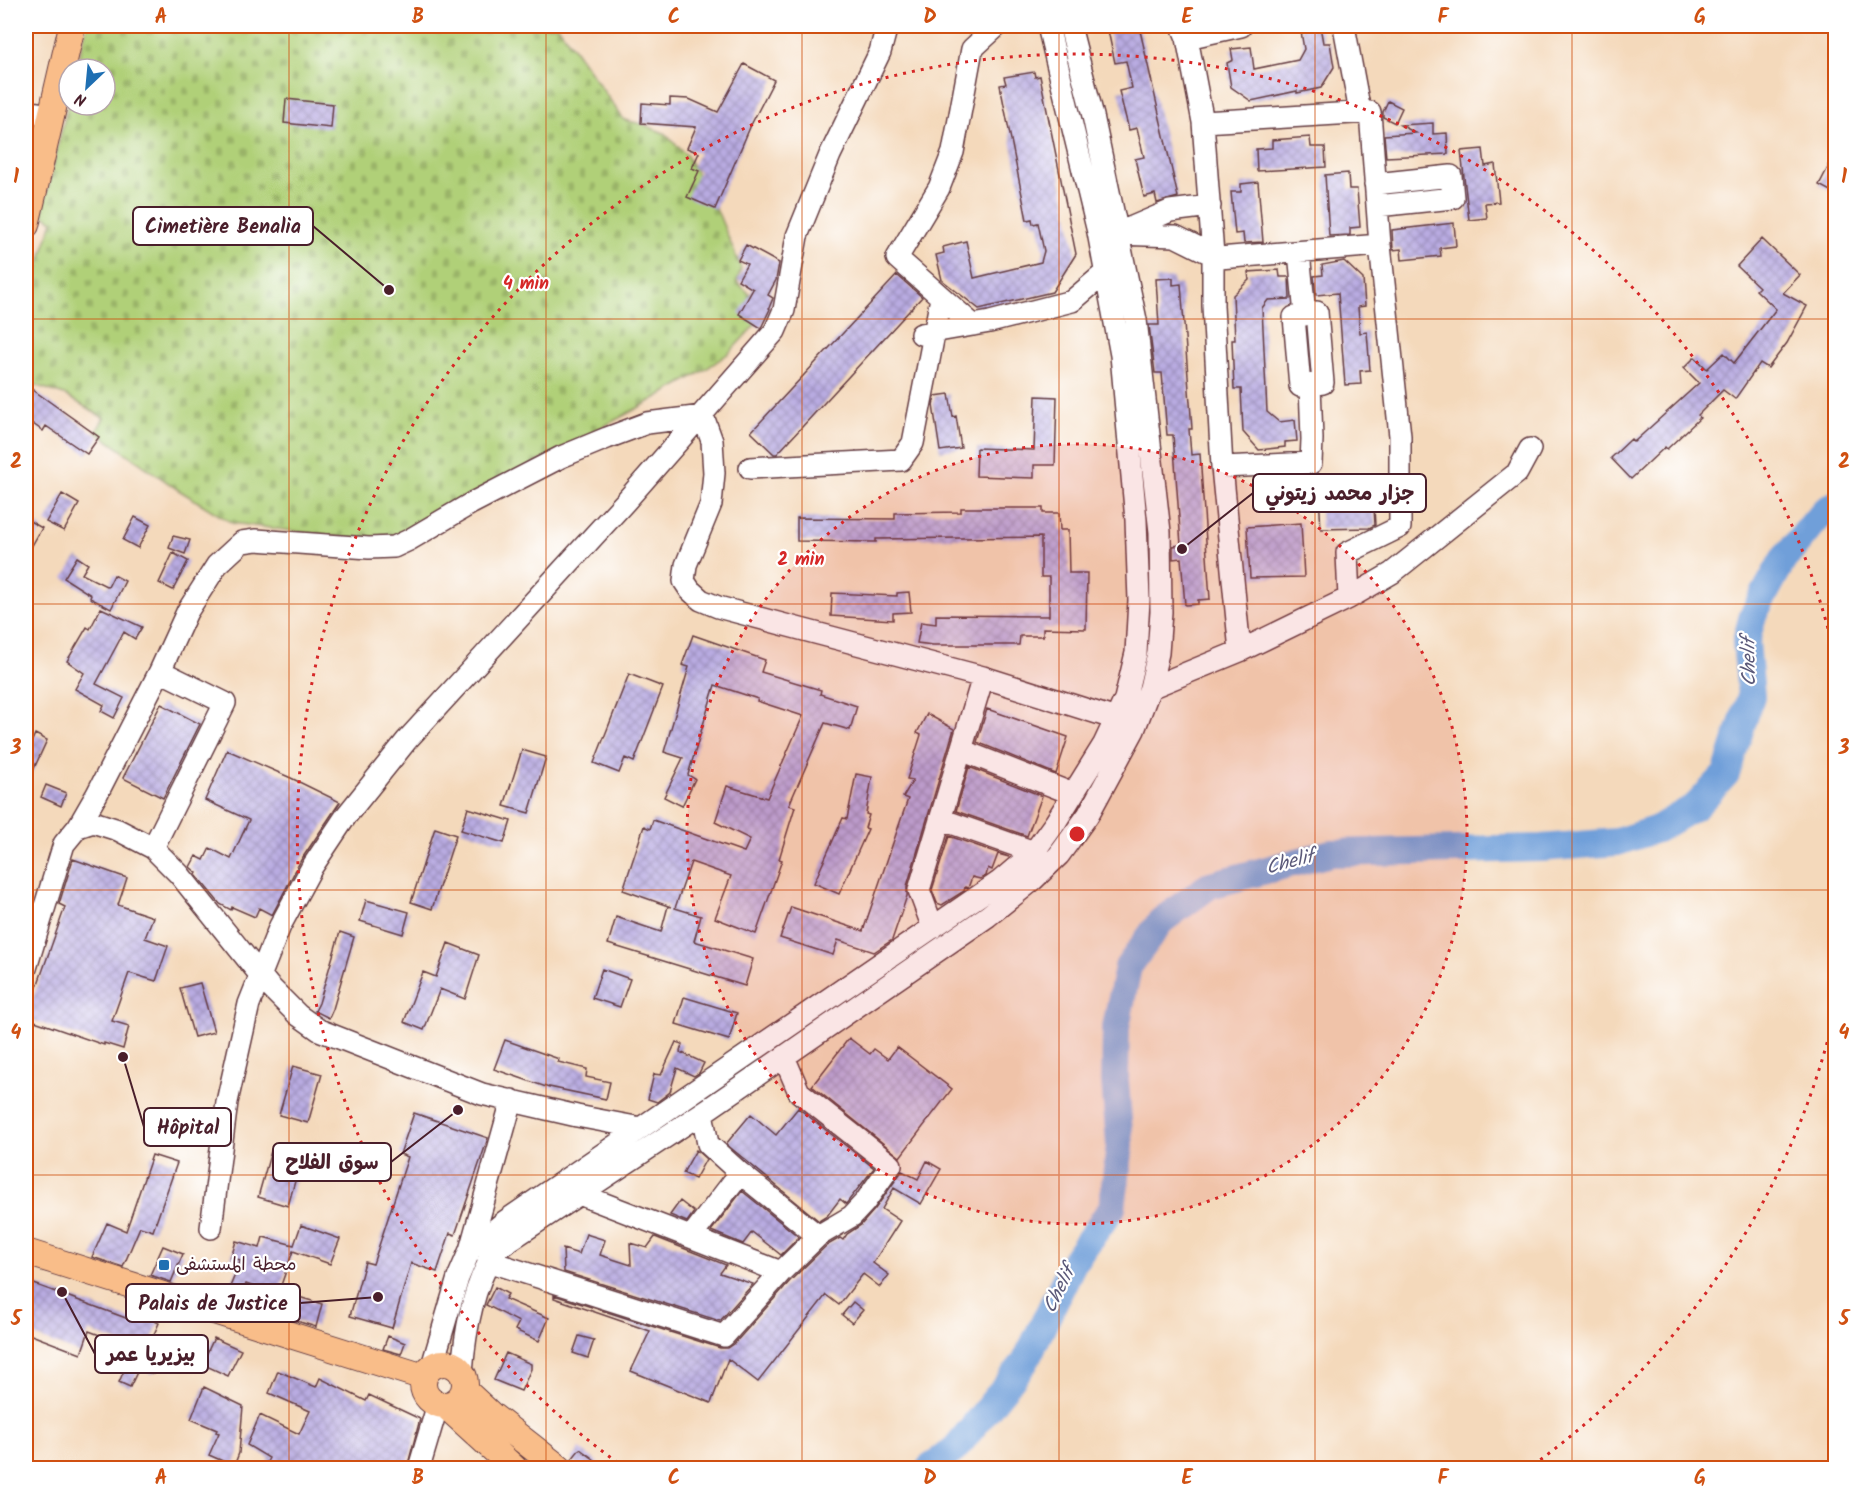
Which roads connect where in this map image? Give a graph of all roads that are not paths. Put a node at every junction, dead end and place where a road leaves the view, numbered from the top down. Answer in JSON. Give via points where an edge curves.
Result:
{"nodes":[{"id":1,"x":72,"y":26,"type":"edge"},
{"id":2,"x":887,"y":26,"type":"edge"},
{"id":3,"x":997,"y":26,"type":"edge"},
{"id":4,"x":1048,"y":26,"type":"edge"},
{"id":5,"x":1070,"y":26,"type":"edge"},
{"id":6,"x":1241,"y":26,"type":"edge"},
{"id":7,"x":1344,"y":26,"type":"edge"},
{"id":8,"x":1185,"y":32,"type":"edge"},
{"id":9,"x":26,"y":111,"type":"edge"},
{"id":10,"x":1360,"y":112,"type":"junction"},
{"id":11,"x":51,"y":115,"type":"junction"},
{"id":12,"x":1203,"y":122,"type":"junction"},
{"id":13,"x":1375,"y":184,"type":"junction"},
{"id":14,"x":1209,"y":206,"type":"junction"},
{"id":15,"x":1377,"y":206,"type":"junction"},
{"id":16,"x":26,"y":225,"type":"edge"},
{"id":17,"x":1108,"y":236,"type":"junction"},
{"id":18,"x":1380,"y":245,"type":"junction"},
{"id":19,"x":1299,"y":252,"type":"junction"},
{"id":20,"x":1213,"y":255,"type":"junction"},
{"id":21,"x":1106,"y":272,"type":"junction"},
{"id":22,"x":941,"y":298,"type":"junction"},
{"id":23,"x":973,"y":325,"type":"junction"},
{"id":24,"x":927,"y":333,"type":"junction"},
{"id":25,"x":703,"y":416,"type":"junction"},
{"id":26,"x":1530,"y":449,"type":"dead end"},
{"id":27,"x":1222,"y":467,"type":"junction"},
{"id":28,"x":750,"y":468,"type":"dead end"},
{"id":29,"x":1348,"y":598,"type":"junction"},
{"id":30,"x":1240,"y":651,"type":"junction"},
{"id":31,"x":160,"y":671,"type":"junction"},
{"id":32,"x":983,"y":677,"type":"junction"},
{"id":33,"x":1150,"y":688,"type":"junction"},
{"id":34,"x":1126,"y":722,"type":"junction"},
{"id":35,"x":961,"y":750,"type":"junction"},
{"id":36,"x":1073,"y":794,"type":"junction"},
{"id":37,"x":940,"y":819,"type":"junction"},
{"id":38,"x":78,"y":827,"type":"junction"},
{"id":39,"x":153,"y":848,"type":"junction"},
{"id":40,"x":1034,"y":852,"type":"junction"},
{"id":41,"x":933,"y":928,"type":"junction"},
{"id":42,"x":26,"y":968,"type":"edge"},
{"id":43,"x":260,"y":974,"type":"junction"},
{"id":44,"x":784,"y":1057,"type":"junction"},
{"id":45,"x":512,"y":1101,"type":"junction"},
{"id":46,"x":702,"y":1113,"type":"junction"},
{"id":47,"x":641,"y":1128,"type":"junction"},
{"id":48,"x":740,"y":1173,"type":"junction"},
{"id":49,"x":579,"y":1194,"type":"junction"},
{"id":50,"x":211,"y":1228,"type":"dead end"},
{"id":51,"x":818,"y":1236,"type":"junction"},
{"id":52,"x":692,"y":1238,"type":"junction"},
{"id":53,"x":26,"y":1252,"type":"edge"},
{"id":54,"x":479,"y":1256,"type":"junction"},
{"id":55,"x":781,"y":1272,"type":"junction"},
{"id":56,"x":428,"y":1372,"type":"junction"},
{"id":57,"x":452,"y":1393,"type":"junction"},
{"id":58,"x":419,"y":1468,"type":"edge"},
{"id":59,"x":514,"y":1468,"type":"edge"},
{"id":60,"x":559,"y":1468,"type":"edge"}],
"edges":[{"from":1,"to":11,"type":"main road"},
{"from":2,"to":25,"type":"street","via":[[880,52],[830,155],[797,236],[784,310],[775,331]]},
{"from":3,"to":22,"type":"street","via":[[972,49],[953,152],[939,188],[897,258]]},
{"from":4,"to":17,"type":"street"},
{"from":5,"to":17,"type":"street","via":[[1093,116]]},
{"from":6,"to":8,"type":"street"},
{"from":7,"to":10,"type":"street"},
{"from":8,"to":12,"type":"street"},
{"from":9,"to":11,"type":"street"},
{"from":10,"to":12,"type":"street"},
{"from":10,"to":13,"type":"street","via":[[1370,112]]},
{"from":11,"to":16,"type":"main road"},
{"from":12,"to":14,"type":"street"},
{"from":13,"to":15,"type":"street"},
{"from":13,"to":15,"type":"street","via":[[1451,176],[1453,198]]},
{"from":14,"to":17,"type":"street","via":[[1170,212]]},
{"from":14,"to":20,"type":"street"},
{"from":15,"to":18,"type":"street"},
{"from":17,"to":20,"type":"street","via":[[1175,236]]},
{"from":17,"to":21,"type":"street"},
{"from":17,"to":33,"type":"street","via":[[1136,320],[1160,532],[1161,612]]},
{"from":18,"to":19,"type":"street"},
{"from":18,"to":29,"type":"street","via":[[1400,436],[1400,527],[1347,553]]},
{"from":19,"to":20,"type":"street","via":[[1219,258]]},
{"from":19,"to":27,"type":"street","via":[[1305,315],[1317,312],[1323,383],[1310,385],[1311,463]]},
{"from":20,"to":27,"type":"street"},
{"from":21,"to":23,"type":"street","via":[[1072,301]]},
{"from":21,"to":34,"type":"street","via":[[1121,355],[1136,520],[1139,600],[1136,653],[1125,699]]},
{"from":22,"to":23,"type":"street"},
{"from":22,"to":24,"type":"street"},
{"from":23,"to":24,"type":"street"},
{"from":24,"to":28,"type":"street","via":[[913,443],[901,460]]},
{"from":25,"to":31,"type":"street","via":[[647,423],[580,449],[394,546],[242,542],[217,565],[193,603]]},
{"from":25,"to":32,"type":"street","via":[[712,441],[714,473],[711,504],[686,565],[684,581],[690,590],[718,607]]},
{"from":25,"to":43,"type":"street","via":[[407,740],[346,816],[312,867]]},
{"from":26,"to":29,"type":"street","via":[[1517,473],[1392,573]]},
{"from":27,"to":30,"type":"street"},
{"from":29,"to":30,"type":"street"},
{"from":30,"to":33,"type":"street"},
{"from":31,"to":38,"type":"street"},
{"from":31,"to":39,"type":"street","via":[[225,703]]},
{"from":32,"to":34,"type":"street"},
{"from":32,"to":35,"type":"street"},
{"from":33,"to":34,"type":"street"},
{"from":34,"to":36,"type":"street","via":[[1104,744]]},
{"from":34,"to":44,"type":"street","via":[[1088,815],[1053,861],[988,916]]},
{"from":35,"to":36,"type":"street"},
{"from":35,"to":37,"type":"street"},
{"from":36,"to":40,"type":"street"},
{"from":37,"to":40,"type":"street"},
{"from":37,"to":41,"type":"street","via":[[919,890]]},
{"from":38,"to":39,"type":"street","via":[[93,822]]},
{"from":38,"to":42,"type":"street","via":[[64,844]]},
{"from":39,"to":43,"type":"street"},
{"from":40,"to":41,"type":"street"},
{"from":41,"to":47,"type":"street"},
{"from":43,"to":45,"type":"street","via":[[298,1015],[319,1030],[482,1094]]},
{"from":43,"to":50,"type":"street","via":[[249,1004],[227,1102]]},
{"from":44,"to":46,"type":"street"},
{"from":44,"to":51,"type":"street","via":[[799,1092],[891,1165],[852,1216]]},
{"from":45,"to":47,"type":"street"},
{"from":45,"to":54,"type":"street"},
{"from":46,"to":48,"type":"street","via":[[708,1144]]},
{"from":46,"to":49,"type":"street"},
{"from":47,"to":54,"type":"street","via":[[504,1222]]},
{"from":48,"to":51,"type":"street"},
{"from":48,"to":52,"type":"street"},
{"from":49,"to":52,"type":"street"},
{"from":49,"to":54,"type":"street","via":[[498,1248]]},
{"from":51,"to":55,"type":"street"},
{"from":52,"to":55,"type":"street"},
{"from":53,"to":56,"type":"main road"},
{"from":54,"to":55,"type":"street","via":[[724,1336]]},
{"from":54,"to":56,"type":"street","via":[[458,1278]]},
{"from":54,"to":57,"type":"street","via":[[476,1295]]},
{"from":56,"to":57,"type":"main road","via":[[425,1391],[429,1397]]},
{"from":56,"to":57,"type":"main road","via":[[446,1363],[457,1367]]},
{"from":57,"to":58,"type":"street"},
{"from":57,"to":59,"type":"main road"},
{"from":57,"to":60,"type":"main road","via":[[492,1415]]}]}
